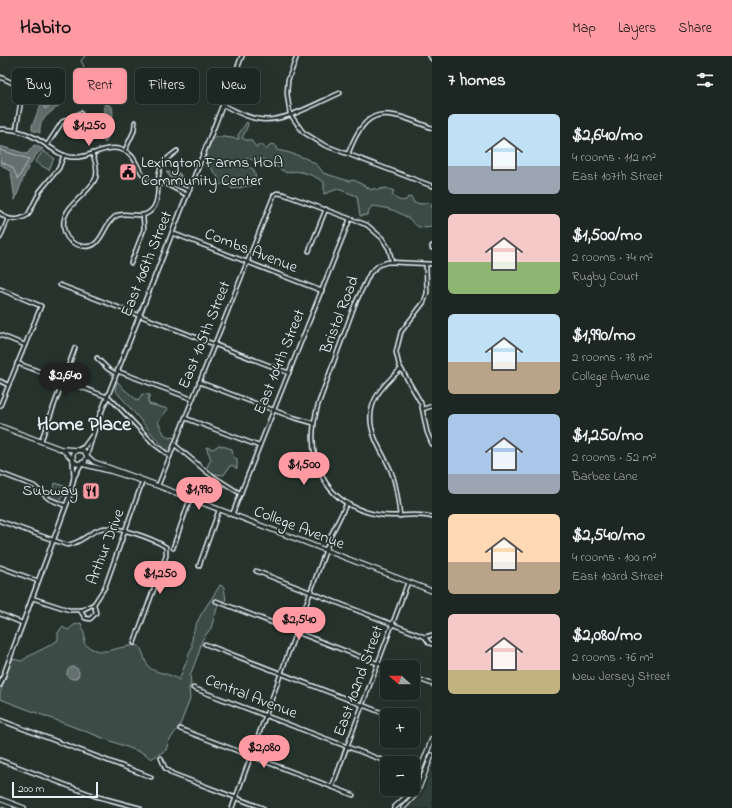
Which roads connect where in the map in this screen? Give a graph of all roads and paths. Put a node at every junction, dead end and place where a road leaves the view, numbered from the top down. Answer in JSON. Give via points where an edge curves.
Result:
{"nodes":[{"id":1,"x":242,"y":56,"type":"edge"},
{"id":2,"x":297,"y":56,"type":"edge"},
{"id":3,"x":430,"y":56,"type":"edge"},
{"id":4,"x":432,"y":59,"type":"edge"},
{"id":5,"x":0,"y":77,"type":"edge"},
{"id":6,"x":340,"y":93,"type":"dead end"},
{"id":7,"x":223,"y":105,"type":"junction"},
{"id":8,"x":81,"y":113,"type":"dead end"},
{"id":9,"x":290,"y":114,"type":"junction"},
{"id":10,"x":135,"y":122,"type":"dead end"},
{"id":11,"x":432,"y":128,"type":"edge"},
{"id":12,"x":0,"y":129,"type":"edge"},
{"id":13,"x":16,"y":130,"type":"junction"},
{"id":14,"x":47,"y":144,"type":"junction"},
{"id":15,"x":125,"y":150,"type":"junction"},
{"id":16,"x":177,"y":151,"type":"dead end"},
{"id":17,"x":92,"y":153,"type":"junction"},
{"id":18,"x":348,"y":154,"type":"junction"},
{"id":19,"x":64,"y":155,"type":"junction"},
{"id":20,"x":158,"y":184,"type":"junction"},
{"id":21,"x":168,"y":185,"type":"junction"},
{"id":22,"x":432,"y":186,"type":"edge"},
{"id":23,"x":189,"y":191,"type":"junction"},
{"id":24,"x":187,"y":195,"type":"junction"},
{"id":25,"x":326,"y":210,"type":"junction"},
{"id":26,"x":0,"y":213,"type":"edge"},
{"id":27,"x":143,"y":215,"type":"junction"},
{"id":28,"x":8,"y":219,"type":"junction"},
{"id":29,"x":350,"y":219,"type":"junction"},
{"id":30,"x":172,"y":233,"type":"junction"},
{"id":31,"x":0,"y":238,"type":"edge"},
{"id":32,"x":310,"y":251,"type":"dead end"},
{"id":33,"x":392,"y":261,"type":"junction"},
{"id":34,"x":247,"y":262,"type":"junction"},
{"id":35,"x":131,"y":263,"type":"dead end"},
{"id":36,"x":432,"y":264,"type":"edge"},
{"id":37,"x":426,"y":265,"type":"junction"},
{"id":38,"x":60,"y":286,"type":"dead end"},
{"id":39,"x":0,"y":289,"type":"edge"},
{"id":40,"x":322,"y":291,"type":"junction"},
{"id":41,"x":139,"y":316,"type":"junction"},
{"id":42,"x":0,"y":335,"type":"edge"},
{"id":43,"x":25,"y":345,"type":"junction"},
{"id":44,"x":214,"y":345,"type":"junction"},
{"id":45,"x":75,"y":348,"type":"dead end"},
{"id":46,"x":97,"y":358,"type":"dead end"},
{"id":47,"x":17,"y":363,"type":"junction"},
{"id":48,"x":402,"y":370,"type":"junction"},
{"id":49,"x":117,"y":372,"type":"junction"},
{"id":50,"x":289,"y":374,"type":"junction"},
{"id":51,"x":64,"y":380,"type":"junction"},
{"id":52,"x":0,"y":381,"type":"edge"},
{"id":53,"x":199,"y":382,"type":"junction"},
{"id":54,"x":8,"y":385,"type":"junction"},
{"id":55,"x":107,"y":397,"type":"junction"},
{"id":56,"x":192,"y":399,"type":"junction"},
{"id":57,"x":0,"y":406,"type":"edge"},
{"id":58,"x":432,"y":406,"type":"edge"},
{"id":59,"x":423,"y":409,"type":"junction"},
{"id":60,"x":275,"y":410,"type":"junction"},
{"id":61,"x":185,"y":418,"type":"junction"},
{"id":62,"x":313,"y":423,"type":"junction"},
{"id":63,"x":0,"y":426,"type":"edge"},
{"id":64,"x":92,"y":436,"type":"junction"},
{"id":65,"x":40,"y":442,"type":"junction"},
{"id":66,"x":175,"y":444,"type":"junction"},
{"id":67,"x":432,"y":444,"type":"edge"},
{"id":68,"x":259,"y":446,"type":"junction"},
{"id":69,"x":62,"y":449,"type":"junction"},
{"id":70,"x":79,"y":450,"type":"junction"},
{"id":71,"x":87,"y":455,"type":"junction"},
{"id":72,"x":170,"y":456,"type":"junction"},
{"id":73,"x":73,"y":459,"type":"junction"},
{"id":74,"x":81,"y":464,"type":"junction"},
{"id":75,"x":320,"y":472,"type":"junction"},
{"id":76,"x":0,"y":473,"type":"edge"},
{"id":77,"x":289,"y":475,"type":"dead end"},
{"id":78,"x":74,"y":477,"type":"junction"},
{"id":79,"x":143,"y":481,"type":"junction"},
{"id":80,"x":158,"y":486,"type":"junction"},
{"id":81,"x":241,"y":494,"type":"junction"},
{"id":82,"x":190,"y":499,"type":"junction"},
{"id":83,"x":348,"y":503,"type":"junction"},
{"id":84,"x":66,"y":506,"type":"junction"},
{"id":85,"x":219,"y":510,"type":"junction"},
{"id":86,"x":232,"y":515,"type":"junction"},
{"id":87,"x":400,"y":516,"type":"junction"},
{"id":88,"x":432,"y":517,"type":"edge"},
{"id":89,"x":0,"y":521,"type":"edge"},
{"id":90,"x":126,"y":531,"type":"junction"},
{"id":91,"x":53,"y":541,"type":"junction"},
{"id":92,"x":172,"y":548,"type":"dead end"},
{"id":93,"x":325,"y":551,"type":"junction"},
{"id":94,"x":199,"y":566,"type":"dead end"},
{"id":95,"x":0,"y":567,"type":"edge"},
{"id":96,"x":256,"y":571,"type":"dead end"},
{"id":97,"x":38,"y":582,"type":"junction"},
{"id":98,"x":408,"y":582,"type":"junction"},
{"id":99,"x":432,"y":591,"type":"edge"},
{"id":100,"x":311,"y":592,"type":"junction"},
{"id":101,"x":32,"y":598,"type":"junction"},
{"id":102,"x":216,"y":601,"type":"dead end"},
{"id":103,"x":94,"y":604,"type":"junction"},
{"id":104,"x":80,"y":610,"type":"junction"},
{"id":105,"x":0,"y":614,"type":"edge"},
{"id":106,"x":22,"y":623,"type":"junction"},
{"id":107,"x":392,"y":624,"type":"junction"},
{"id":108,"x":296,"y":632,"type":"junction"},
{"id":109,"x":432,"y":635,"type":"edge"},
{"id":110,"x":425,"y":637,"type":"junction"},
{"id":111,"x":134,"y":643,"type":"dead end"},
{"id":112,"x":205,"y":644,"type":"dead end"},
{"id":113,"x":432,"y":644,"type":"edge"},
{"id":114,"x":378,"y":664,"type":"junction"},
{"id":115,"x":280,"y":674,"type":"junction"},
{"id":116,"x":420,"y":680,"type":"edge"},
{"id":117,"x":432,"y":684,"type":"edge"},
{"id":118,"x":0,"y":685,"type":"edge"},
{"id":119,"x":193,"y":688,"type":"dead end"},
{"id":120,"x":362,"y":705,"type":"junction"},
{"id":121,"x":380,"y":712,"type":"edge"},
{"id":122,"x":266,"y":715,"type":"junction"},
{"id":123,"x":0,"y":720,"type":"edge"},
{"id":124,"x":180,"y":729,"type":"dead end"},
{"id":125,"x":432,"y":739,"type":"edge"},
{"id":126,"x":347,"y":747,"type":"junction"},
{"id":127,"x":432,"y":755,"type":"edge"},
{"id":128,"x":251,"y":756,"type":"junction"},
{"id":129,"x":160,"y":758,"type":"dead end"},
{"id":130,"x":380,"y":759,"type":"edge"},
{"id":131,"x":0,"y":760,"type":"edge"},
{"id":132,"x":151,"y":777,"type":"dead end"},
{"id":133,"x":332,"y":787,"type":"junction"},
{"id":134,"x":353,"y":795,"type":"dead end"},
{"id":135,"x":235,"y":798,"type":"junction"},
{"id":136,"x":0,"y":799,"type":"edge"},
{"id":137,"x":0,"y":804,"type":"edge"},
{"id":138,"x":11,"y":808,"type":"edge"},
{"id":139,"x":24,"y":808,"type":"edge"},
{"id":140,"x":140,"y":808,"type":"edge"},
{"id":141,"x":232,"y":808,"type":"edge"},
{"id":142,"x":263,"y":808,"type":"edge"},
{"id":143,"x":394,"y":808,"type":"edge"},
{"id":144,"x":403,"y":808,"type":"edge"}],
"edges":[{"from":1,"to":7,"type":"street","name":"East 106th Street"},
{"from":2,"to":9,"type":"street","via":[[287,88]]},
{"from":3,"to":4,"type":"street"},
{"from":5,"to":13,"type":"street","via":[[15,84],[22,95]]},
{"from":6,"to":9,"type":"street"},
{"from":7,"to":9,"type":"street","via":[[257,119],[272,119]]},
{"from":7,"to":23,"type":"street","name":"East 106th Street"},
{"from":8,"to":14,"type":"street","via":[[62,122]]},
{"from":9,"to":18,"type":"street","via":[[300,130],[310,138]]},
{"from":10,"to":15,"type":"street","via":[[134,131]]},
{"from":11,"to":18,"type":"street","via":[[395,115],[380,115],[363,124]]},
{"from":12,"to":13,"type":"street"},
{"from":13,"to":14,"type":"street"},
{"from":14,"to":19,"type":"street"},
{"from":15,"to":17,"type":"street","via":[[111,148]]},
{"from":15,"to":20,"type":"street","via":[[134,158],[146,178]]},
{"from":16,"to":20,"type":"street","via":[[162,164]]},
{"from":17,"to":19,"type":"street","via":[[74,157]]},
{"from":17,"to":27,"type":"street","via":[[97,169],[96,175],[93,183],[69,210],[64,224],[68,238],[79,245],[93,245],[100,239],[112,218],[123,214]]},
{"from":18,"to":22,"type":"street"},
{"from":19,"to":28,"type":"street","via":[[59,168],[40,191],[28,215],[17,220]]},
{"from":20,"to":21,"type":"street"},
{"from":20,"to":27,"type":"street","via":[[156,204]]},
{"from":21,"to":23,"type":"street"},
{"from":21,"to":24,"type":"street"},
{"from":23,"to":24,"type":"street","name":"East 106th Street"},
{"from":24,"to":30,"type":"street","name":"East 106th Street"},
{"from":25,"to":29,"type":"street"},
{"from":25,"to":32,"type":"street"},
{"from":25,"to":34,"type":"street","name":"East 105th Street","via":[[283,194],[275,194]]},
{"from":26,"to":28,"type":"street"},
{"from":27,"to":35,"type":"street","via":[[144,229]]},
{"from":28,"to":31,"type":"street"},
{"from":29,"to":33,"type":"street","via":[[367,225],[378,233],[385,242]]},
{"from":29,"to":40,"type":"street","name":"East 104th Street"},
{"from":30,"to":34,"type":"street","name":"Combs Avenue"},
{"from":30,"to":41,"type":"street","name":"East 106th Street"},
{"from":33,"to":37,"type":"street"},
{"from":33,"to":62,"type":"street","name":"Bristol Road","via":[[375,268],[362,288]]},
{"from":34,"to":40,"type":"street","name":"Combs Avenue"},
{"from":34,"to":44,"type":"street","name":"East 105th Street"},
{"from":36,"to":37,"type":"street"},
{"from":37,"to":48,"type":"street","via":[[427,293],[424,302],[402,330],[397,341],[397,359]]},
{"from":38,"to":41,"type":"street"},
{"from":39,"to":43,"type":"street","via":[[41,306]]},
{"from":40,"to":50,"type":"street","name":"East 104th Street"},
{"from":41,"to":44,"type":"street"},
{"from":41,"to":49,"type":"street","name":"East 106th Street"},
{"from":42,"to":43,"type":"street"},
{"from":43,"to":47,"type":"street"},
{"from":44,"to":50,"type":"street"},
{"from":44,"to":53,"type":"street","name":"East 105th Street"},
{"from":45,"to":51,"type":"street"},
{"from":46,"to":49,"type":"street","via":[[108,369]]},
{"from":47,"to":51,"type":"street"},
{"from":47,"to":54,"type":"street"},
{"from":48,"to":59,"type":"street"},
{"from":48,"to":87,"type":"street","via":[[378,392],[371,419],[375,438],[394,478]]},
{"from":49,"to":55,"type":"street","name":"East 106th Street"},
{"from":49,"to":56,"type":"street"},
{"from":50,"to":60,"type":"street","name":"East 104th Street"},
{"from":51,"to":55,"type":"street"},
{"from":51,"to":65,"type":"street"},
{"from":52,"to":54,"type":"street"},
{"from":53,"to":56,"type":"street","name":"East 105th Street"},
{"from":53,"to":60,"type":"street"},
{"from":54,"to":57,"type":"street"},
{"from":55,"to":64,"type":"street","name":"East 106th Street"},
{"from":55,"to":72,"type":"street","via":[[154,444]]},
{"from":56,"to":61,"type":"street","name":"East 105th Street"},
{"from":58,"to":59,"type":"street"},
{"from":59,"to":67,"type":"street"},
{"from":60,"to":62,"type":"street"},
{"from":60,"to":68,"type":"street","name":"East 104th Street"},
{"from":61,"to":66,"type":"street","name":"East 105th Street"},
{"from":61,"to":68,"type":"street"},
{"from":62,"to":75,"type":"street","name":"Bristol Road","via":[[313,450]]},
{"from":63,"to":65,"type":"main road"},
{"from":64,"to":70,"type":"street","name":"East 106th Street"},
{"from":64,"to":71,"type":"street","name":"East 106th Street"},
{"from":65,"to":69,"type":"main road"},
{"from":66,"to":72,"type":"street","name":"East 105th Street"},
{"from":66,"to":81,"type":"street","via":[[208,473]]},
{"from":68,"to":81,"type":"street","name":"East 104th Street"},
{"from":69,"to":70,"type":"main road"},
{"from":69,"to":73,"type":"main road"},
{"from":70,"to":71,"type":"main road","via":[[84,450]]},
{"from":70,"to":73,"type":"main road","via":[[73,454]]},
{"from":71,"to":74,"type":"main road","via":[[86,461]]},
{"from":71,"to":79,"type":"main road","name":"College Avenue","via":[[94,462]]},
{"from":72,"to":80,"type":"street","name":"East 105th Street"},
{"from":73,"to":74,"type":"main road"},
{"from":73,"to":78,"type":"street"},
{"from":74,"to":78,"type":"street"},
{"from":74,"to":79,"type":"main road","name":"College Avenue"},
{"from":75,"to":77,"type":"street","via":[[303,478]]},
{"from":75,"to":83,"type":"street","name":"Bristol Road","via":[[334,492]]},
{"from":76,"to":84,"type":"street","via":[[36,488],[50,500]]},
{"from":78,"to":84,"type":"street","via":[[72,492]]},
{"from":79,"to":80,"type":"main road","name":"College Avenue"},
{"from":79,"to":90,"type":"street","name":"Arthur Drive"},
{"from":80,"to":82,"type":"main road","name":"College Avenue"},
{"from":81,"to":86,"type":"street","name":"East 104th Street"},
{"from":82,"to":85,"type":"main road","name":"College Avenue"},
{"from":82,"to":92,"type":"street"},
{"from":83,"to":87,"type":"street","name":"Bristol Road","via":[[373,513]]},
{"from":83,"to":93,"type":"street","via":[[336,522]]},
{"from":84,"to":91,"type":"street"},
{"from":85,"to":86,"type":"main road","name":"College Avenue"},
{"from":85,"to":94,"type":"street"},
{"from":86,"to":93,"type":"main road","name":"College Avenue"},
{"from":87,"to":88,"type":"street","name":"Bristol Road"},
{"from":89,"to":91,"type":"street"},
{"from":90,"to":91,"type":"street","via":[[106,527],[73,544]]},
{"from":90,"to":103,"type":"street","name":"Arthur Drive","via":[[105,587]]},
{"from":90,"to":111,"type":"street","via":[[166,547],[166,556]]},
{"from":91,"to":97,"type":"street"},
{"from":93,"to":98,"type":"main road","name":"College Avenue"},
{"from":93,"to":100,"type":"street"},
{"from":95,"to":97,"type":"street"},
{"from":96,"to":100,"type":"street"},
{"from":97,"to":101,"type":"street"},
{"from":98,"to":99,"type":"main road","name":"College Avenue"},
{"from":98,"to":107,"type":"street","name":"East 102nd Street"},
{"from":100,"to":107,"type":"street"},
{"from":100,"to":108,"type":"street"},
{"from":101,"to":104,"type":"street","name":"Arthur Drive","via":[[63,609]]},
{"from":101,"to":106,"type":"street"},
{"from":102,"to":108,"type":"street"},
{"from":103,"to":104,"type":"street","name":"Arthur Drive"},
{"from":103,"to":104,"type":"street","via":[[96,613],[90,618],[85,618]]},
{"from":105,"to":106,"type":"street"},
{"from":106,"to":118,"type":"street"},
{"from":107,"to":110,"type":"street"},
{"from":107,"to":114,"type":"street","name":"East 102nd Street"},
{"from":108,"to":114,"type":"street"},
{"from":108,"to":115,"type":"street"},
{"from":109,"to":110,"type":"street"},
{"from":110,"to":113,"type":"street"},
{"from":112,"to":115,"type":"street"},
{"from":114,"to":120,"type":"street","name":"East 102nd Street"},
{"from":115,"to":120,"type":"street"},
{"from":115,"to":122,"type":"street"},
{"from":116,"to":117,"type":"street"},
{"from":119,"to":122,"type":"street","name":"Central Avenue"},
{"from":120,"to":121,"type":"street"},
{"from":120,"to":126,"type":"street","name":"East 102nd Street"},
{"from":122,"to":126,"type":"street","name":"Central Avenue"},
{"from":122,"to":128,"type":"street"},
{"from":123,"to":132,"type":"street"},
{"from":124,"to":128,"type":"street"},
{"from":125,"to":143,"type":"main road","via":[[412,791]]},
{"from":126,"to":130,"type":"street","name":"Central Avenue"},
{"from":126,"to":133,"type":"street","name":"East 102nd Street"},
{"from":127,"to":144,"type":"main road","via":[[417,793]]},
{"from":128,"to":133,"type":"street"},
{"from":128,"to":135,"type":"street"},
{"from":129,"to":135,"type":"street","via":[[166,769],[173,774]]},
{"from":131,"to":140,"type":"street","via":[[95,796]]},
{"from":133,"to":134,"type":"street"},
{"from":135,"to":141,"type":"street"},
{"from":135,"to":142,"type":"street"},
{"from":136,"to":139,"type":"main road"},
{"from":137,"to":138,"type":"main road"}]}
